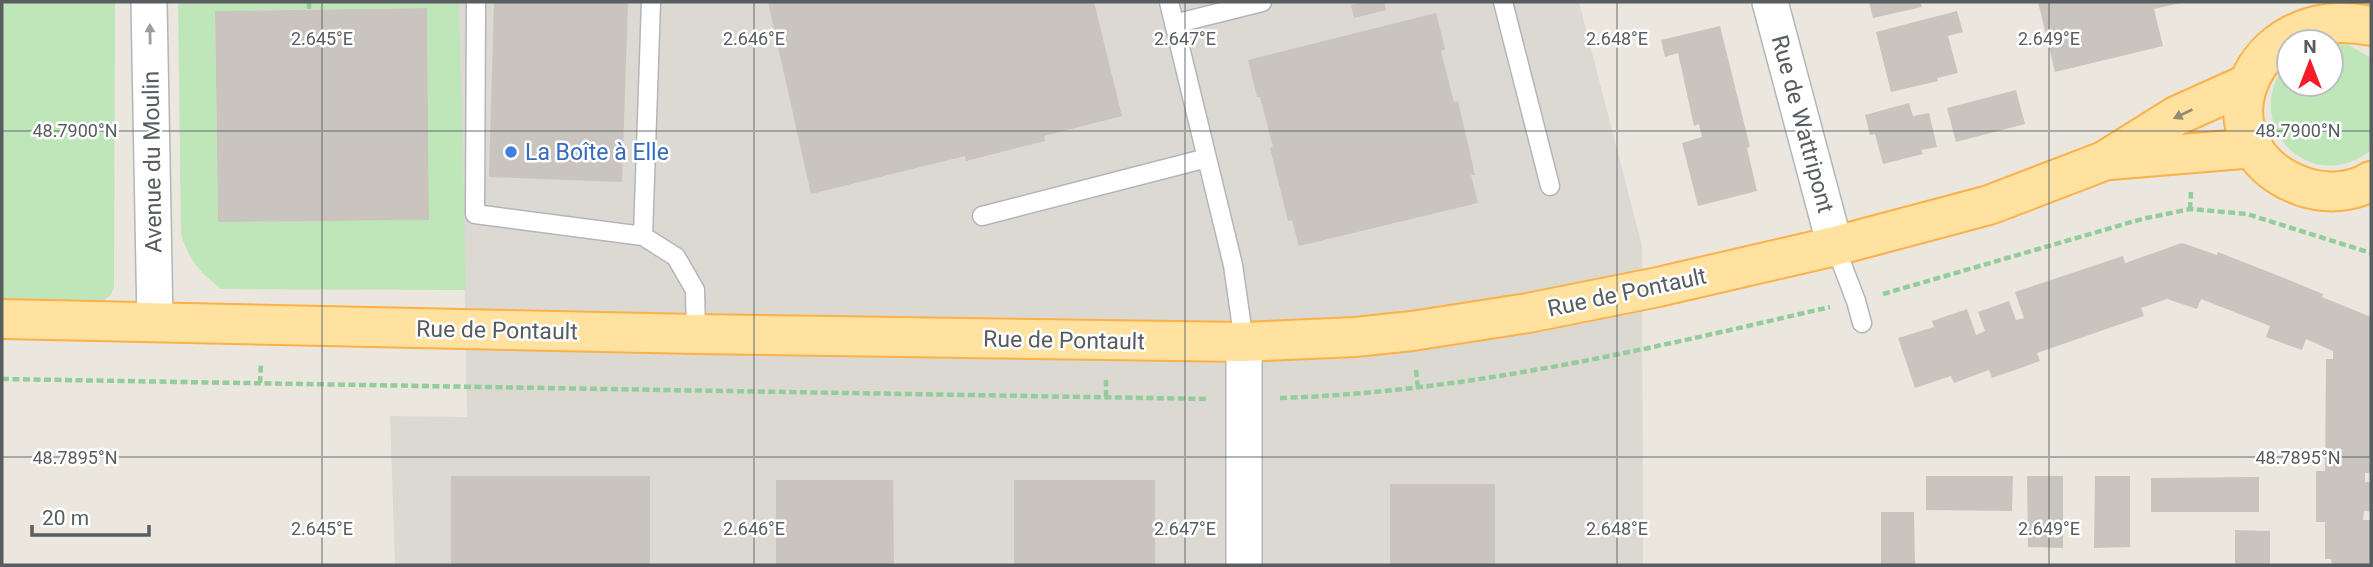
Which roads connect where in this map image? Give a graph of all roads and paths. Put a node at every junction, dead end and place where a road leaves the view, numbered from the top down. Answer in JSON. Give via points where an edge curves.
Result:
{"nodes":[{"id":1,"x":149,"y":2,"type":"edge"},
{"id":2,"x":309,"y":2,"type":"edge"},
{"id":3,"x":476,"y":2,"type":"edge"},
{"id":4,"x":651,"y":2,"type":"edge"},
{"id":5,"x":1169,"y":2,"type":"edge"},
{"id":6,"x":1262,"y":2,"type":"edge"},
{"id":7,"x":1503,"y":2,"type":"edge"},
{"id":8,"x":1770,"y":2,"type":"edge"},
{"id":9,"x":309,"y":9,"type":"dead end"},
{"id":10,"x":2336,"y":9,"type":"edge"},
{"id":11,"x":1174,"y":24,"type":"junction"},
{"id":12,"x":2371,"y":26,"type":"edge"},
{"id":13,"x":2245,"y":85,"type":"junction"},
{"id":14,"x":2254,"y":148,"type":"junction"},
{"id":15,"x":1207,"y":158,"type":"junction"},
{"id":16,"x":2104,"y":161,"type":"junction"},
{"id":17,"x":2371,"y":181,"type":"edge"},
{"id":18,"x":1550,"y":186,"type":"dead end"},
{"id":19,"x":982,"y":216,"type":"dead end"},
{"id":20,"x":643,"y":236,"type":"junction"},
{"id":21,"x":1835,"y":246,"type":"junction"},
{"id":22,"x":2,"y":319,"type":"edge"},
{"id":23,"x":155,"y":323,"type":"junction"},
{"id":24,"x":1862,"y":323,"type":"dead end"},
{"id":25,"x":696,"y":334,"type":"junction"},
{"id":26,"x":1244,"y":342,"type":"junction"},
{"id":27,"x":1244,"y":565,"type":"edge"}],
"edges":[{"from":23,"to":1,"type":"street","name":"Avenue du Moulin","one_way":true},
{"from":2,"to":9,"type":"path"},
{"from":3,"to":20,"type":"lane","via":[[475,214]]},
{"from":4,"to":20,"type":"lane"},
{"from":5,"to":11,"type":"lane"},
{"from":6,"to":11,"type":"lane"},
{"from":7,"to":18,"type":"lane"},
{"from":8,"to":21,"type":"street","name":"Rue de Wattripont"},
{"from":10,"to":12,"type":"main road"},
{"from":10,"to":13,"type":"main road","via":[[2274,36],[2255,58]]},
{"from":11,"to":15,"type":"lane"},
{"from":13,"to":14,"type":"main road","via":[[2242,107]]},
{"from":13,"to":16,"type":"main road","name":"Rue de Pontault","one_way":true,"via":[[2176,117]]},
{"from":14,"to":16,"type":"main road","name":"Rue de Pontault"},
{"from":14,"to":17,"type":"main road","via":[[2270,168],[2291,183],[2316,191],[2341,191]]},
{"from":15,"to":19,"type":"lane"},
{"from":15,"to":26,"type":"lane","via":[[1233,265]]},
{"from":16,"to":21,"type":"main road","name":"Rue de Pontault","via":[[1989,205]]},
{"from":20,"to":25,"type":"lane","via":[[676,257],[695,290]]},
{"from":21,"to":24,"type":"lane"},
{"from":21,"to":26,"type":"main road","name":"Rue de Pontault","via":[[1528,313],[1355,337]]},
{"from":22,"to":23,"type":"main road","name":"Rue de Pontault"},
{"from":23,"to":25,"type":"main road","name":"Rue de Pontault"},
{"from":25,"to":26,"type":"main road","name":"Rue de Pontault"},
{"from":26,"to":27,"type":"street"}]}
